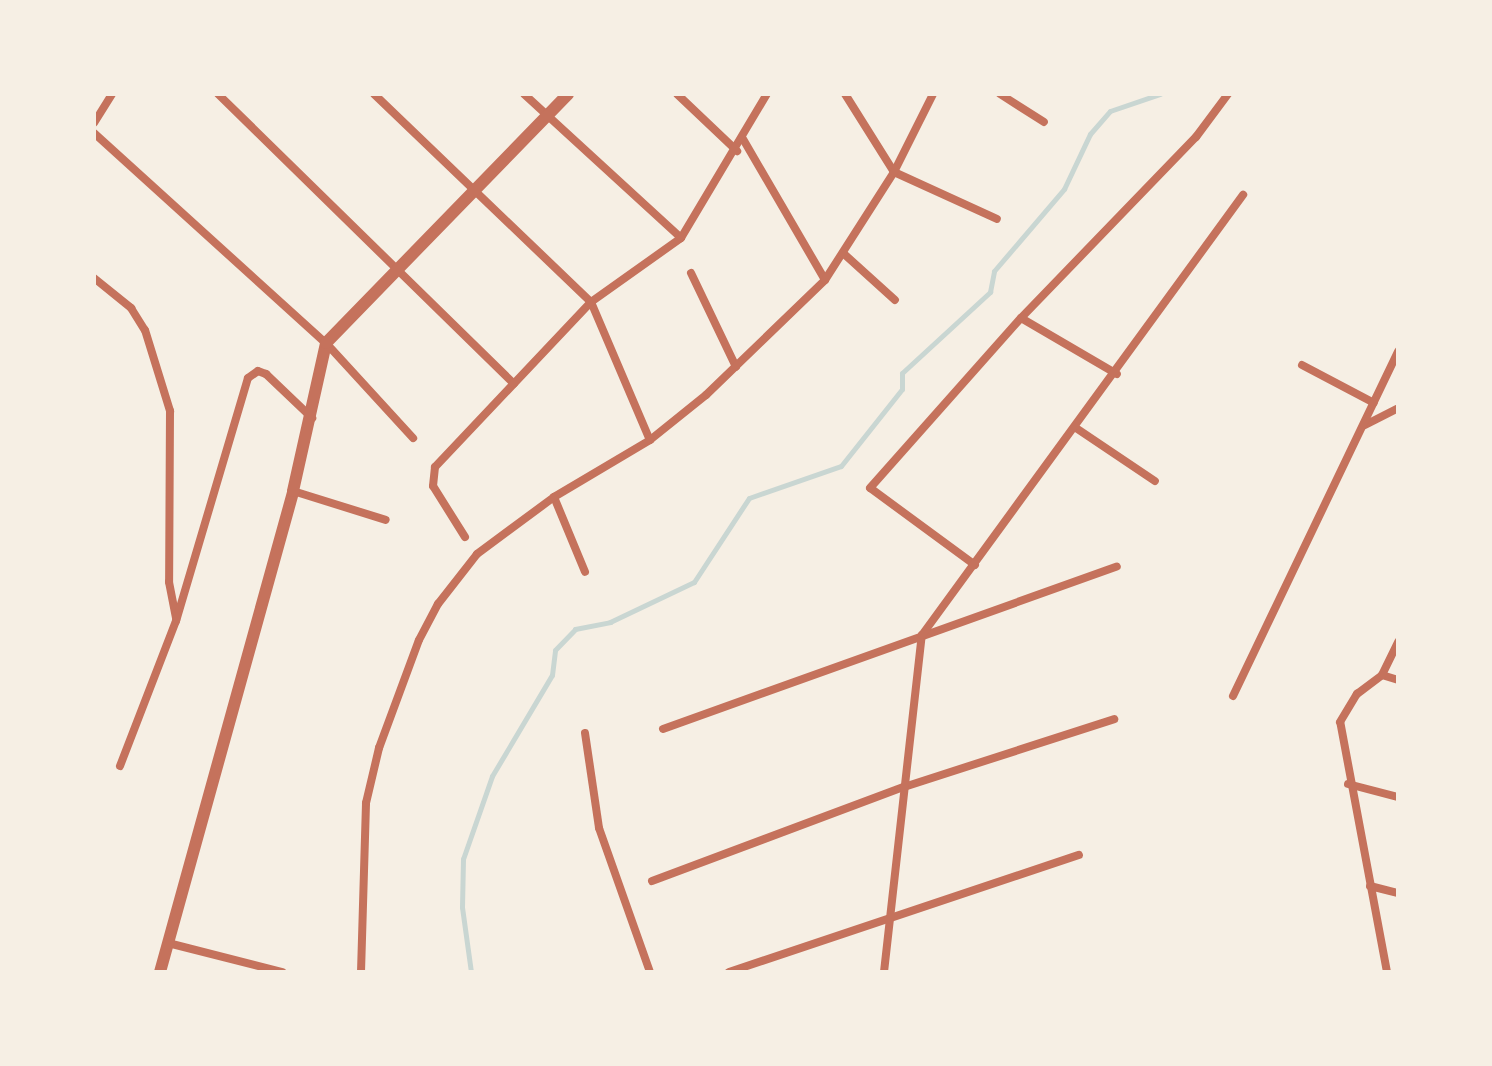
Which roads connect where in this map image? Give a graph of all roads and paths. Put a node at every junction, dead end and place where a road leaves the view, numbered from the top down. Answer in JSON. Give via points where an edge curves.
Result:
{"nodes":[{"id":1,"x":112,"y":94,"type":"edge"},
{"id":2,"x":218,"y":94,"type":"edge"},
{"id":3,"x":374,"y":94,"type":"edge"},
{"id":4,"x":524,"y":94,"type":"edge"},
{"id":5,"x":568,"y":94,"type":"edge"},
{"id":6,"x":677,"y":94,"type":"edge"},
{"id":7,"x":767,"y":94,"type":"edge"},
{"id":8,"x":845,"y":94,"type":"edge"},
{"id":9,"x":933,"y":94,"type":"edge"},
{"id":10,"x":1000,"y":94,"type":"edge"},
{"id":11,"x":1228,"y":94,"type":"edge"},
{"id":12,"x":545,"y":117,"type":"junction"},
{"id":13,"x":1044,"y":122,"type":"dead end"},
{"id":14,"x":94,"y":123,"type":"edge"},
{"id":15,"x":94,"y":133,"type":"edge"},
{"id":16,"x":743,"y":139,"type":"junction"},
{"id":17,"x":737,"y":151,"type":"junction"},
{"id":18,"x":894,"y":172,"type":"junction"},
{"id":19,"x":474,"y":193,"type":"junction"},
{"id":20,"x":1243,"y":195,"type":"dead end"},
{"id":21,"x":997,"y":219,"type":"dead end"},
{"id":22,"x":681,"y":238,"type":"junction"},
{"id":23,"x":843,"y":253,"type":"junction"},
{"id":24,"x":400,"y":272,"type":"junction"},
{"id":25,"x":691,"y":273,"type":"dead end"},
{"id":26,"x":94,"y":278,"type":"edge"},
{"id":27,"x":825,"y":280,"type":"junction"},
{"id":28,"x":895,"y":300,"type":"dead end"},
{"id":29,"x":591,"y":302,"type":"junction"},
{"id":30,"x":1021,"y":318,"type":"junction"},
{"id":31,"x":326,"y":343,"type":"junction"},
{"id":32,"x":1398,"y":352,"type":"edge"},
{"id":33,"x":1302,"y":365,"type":"dead end"},
{"id":34,"x":736,"y":367,"type":"junction"},
{"id":35,"x":1117,"y":374,"type":"junction"},
{"id":36,"x":514,"y":384,"type":"junction"},
{"id":37,"x":1374,"y":403,"type":"junction"},
{"id":38,"x":1398,"y":408,"type":"edge"},
{"id":39,"x":312,"y":419,"type":"junction"},
{"id":40,"x":1365,"y":425,"type":"junction"},
{"id":41,"x":1076,"y":428,"type":"junction"},
{"id":42,"x":413,"y":438,"type":"dead end"},
{"id":43,"x":650,"y":440,"type":"junction"},
{"id":44,"x":1155,"y":481,"type":"dead end"},
{"id":45,"x":293,"y":491,"type":"junction"},
{"id":46,"x":554,"y":497,"type":"junction"},
{"id":47,"x":386,"y":520,"type":"dead end"},
{"id":48,"x":465,"y":537,"type":"dead end"},
{"id":49,"x":975,"y":565,"type":"junction"},
{"id":50,"x":1117,"y":566,"type":"dead end"},
{"id":51,"x":585,"y":572,"type":"dead end"},
{"id":52,"x":176,"y":621,"type":"junction"},
{"id":53,"x":922,"y":635,"type":"junction"},
{"id":54,"x":1398,"y":642,"type":"edge"},
{"id":55,"x":1382,"y":675,"type":"junction"},
{"id":56,"x":1398,"y":680,"type":"edge"},
{"id":57,"x":1233,"y":696,"type":"dead end"},
{"id":58,"x":1114,"y":719,"type":"dead end"},
{"id":59,"x":663,"y":729,"type":"dead end"},
{"id":60,"x":585,"y":733,"type":"dead end"},
{"id":61,"x":120,"y":766,"type":"dead end"},
{"id":62,"x":1348,"y":784,"type":"junction"},
{"id":63,"x":904,"y":787,"type":"junction"},
{"id":64,"x":1398,"y":797,"type":"edge"},
{"id":65,"x":1079,"y":855,"type":"dead end"},
{"id":66,"x":652,"y":881,"type":"dead end"},
{"id":67,"x":1370,"y":886,"type":"junction"},
{"id":68,"x":1398,"y":893,"type":"edge"},
{"id":69,"x":890,"y":914,"type":"junction"},
{"id":70,"x":168,"y":943,"type":"junction"},
{"id":71,"x":160,"y":972,"type":"edge"},
{"id":72,"x":282,"y":972,"type":"edge"},
{"id":73,"x":361,"y":972,"type":"edge"},
{"id":74,"x":650,"y":972,"type":"edge"},
{"id":75,"x":729,"y":972,"type":"edge"},
{"id":76,"x":884,"y":972,"type":"edge"},
{"id":77,"x":1387,"y":972,"type":"edge"}],
"edges":[{"from":1,"to":14,"type":"street"},
{"from":2,"to":24,"type":"street"},
{"from":3,"to":19,"type":"street"},
{"from":4,"to":12,"type":"street"},
{"from":5,"to":12,"type":"street"},
{"from":6,"to":17,"type":"street"},
{"from":7,"to":16,"type":"street"},
{"from":8,"to":18,"type":"street"},
{"from":9,"to":18,"type":"street"},
{"from":10,"to":13,"type":"street"},
{"from":11,"to":30,"type":"street","via":[[1196,137]]},
{"from":12,"to":19,"type":"street"},
{"from":12,"to":22,"type":"street"},
{"from":15,"to":31,"type":"street"},
{"from":16,"to":17,"type":"street"},
{"from":16,"to":27,"type":"street"},
{"from":17,"to":22,"type":"street"},
{"from":18,"to":21,"type":"street"},
{"from":18,"to":23,"type":"street"},
{"from":19,"to":24,"type":"street"},
{"from":19,"to":29,"type":"street"},
{"from":20,"to":35,"type":"street"},
{"from":22,"to":29,"type":"street"},
{"from":23,"to":27,"type":"street"},
{"from":23,"to":28,"type":"street"},
{"from":24,"to":31,"type":"street"},
{"from":24,"to":36,"type":"street"},
{"from":25,"to":34,"type":"street"},
{"from":26,"to":52,"type":"street","via":[[131,308],[145,330],[170,411],[169,582]]},
{"from":27,"to":34,"type":"street"},
{"from":29,"to":36,"type":"street"},
{"from":29,"to":43,"type":"street"},
{"from":30,"to":35,"type":"street"},
{"from":30,"to":49,"type":"street","via":[[870,488]]},
{"from":31,"to":39,"type":"street"},
{"from":31,"to":42,"type":"street"},
{"from":32,"to":37,"type":"street"},
{"from":33,"to":37,"type":"street"},
{"from":34,"to":43,"type":"street"},
{"from":35,"to":41,"type":"street"},
{"from":36,"to":48,"type":"street","via":[[431,477]]},
{"from":37,"to":40,"type":"street"},
{"from":38,"to":40,"type":"street"},
{"from":39,"to":45,"type":"street"},
{"from":39,"to":52,"type":"street","via":[[258,371],[248,378]]},
{"from":40,"to":57,"type":"street"},
{"from":41,"to":44,"type":"street"},
{"from":41,"to":49,"type":"street"},
{"from":43,"to":46,"type":"street"},
{"from":45,"to":47,"type":"street"},
{"from":45,"to":70,"type":"street"},
{"from":46,"to":51,"type":"street"},
{"from":46,"to":73,"type":"street","via":[[477,554],[438,604],[419,640],[379,748],[366,803]]},
{"from":49,"to":53,"type":"street"},
{"from":50,"to":53,"type":"street"},
{"from":52,"to":61,"type":"street"},
{"from":53,"to":59,"type":"street"},
{"from":53,"to":63,"type":"street"},
{"from":54,"to":55,"type":"street"},
{"from":55,"to":56,"type":"street"},
{"from":55,"to":62,"type":"street","via":[[1357,694],[1340,722]]},
{"from":58,"to":63,"type":"street"},
{"from":60,"to":74,"type":"street","via":[[599,828]]},
{"from":62,"to":64,"type":"street"},
{"from":62,"to":67,"type":"street"},
{"from":63,"to":66,"type":"street"},
{"from":63,"to":69,"type":"street"},
{"from":65,"to":69,"type":"street"},
{"from":67,"to":68,"type":"street"},
{"from":67,"to":77,"type":"street"},
{"from":69,"to":75,"type":"street"},
{"from":69,"to":76,"type":"street"},
{"from":70,"to":71,"type":"street"},
{"from":70,"to":72,"type":"street"}]}
